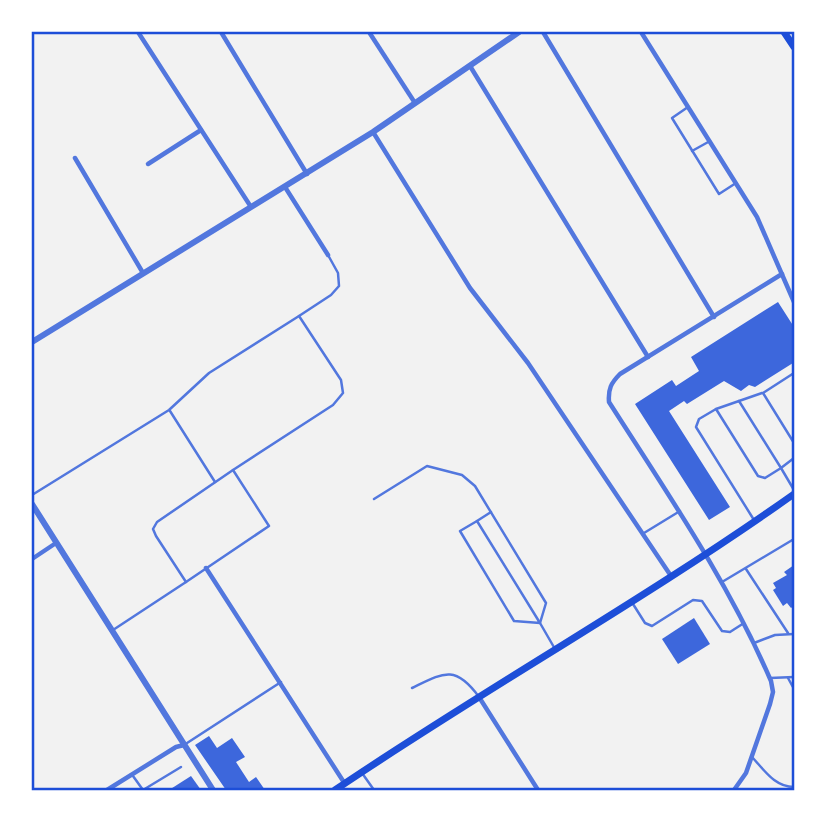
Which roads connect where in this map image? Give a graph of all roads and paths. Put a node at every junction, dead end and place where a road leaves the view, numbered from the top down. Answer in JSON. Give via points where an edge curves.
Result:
{"nodes":[{"id":1,"x":138,"y":32,"type":"edge"},
{"id":2,"x":221,"y":32,"type":"edge"},
{"id":3,"x":369,"y":32,"type":"edge"},
{"id":4,"x":519,"y":32,"type":"edge"},
{"id":5,"x":543,"y":32,"type":"edge"},
{"id":6,"x":640,"y":32,"type":"edge"},
{"id":7,"x":784,"y":32,"type":"edge"},
{"id":8,"x":794,"y":47,"type":"edge"},
{"id":9,"x":470,"y":66,"type":"junction"},
{"id":10,"x":416,"y":103,"type":"junction"},
{"id":11,"x":688,"y":107,"type":"junction"},
{"id":12,"x":201,"y":130,"type":"junction"},
{"id":13,"x":373,"y":132,"type":"junction"},
{"id":14,"x":710,"y":141,"type":"junction"},
{"id":15,"x":692,"y":151,"type":"junction"},
{"id":16,"x":75,"y":158,"type":"dead end"},
{"id":17,"x":148,"y":164,"type":"dead end"},
{"id":18,"x":307,"y":174,"type":"junction"},
{"id":19,"x":736,"y":183,"type":"junction"},
{"id":20,"x":285,"y":187,"type":"junction"},
{"id":21,"x":252,"y":208,"type":"junction"},
{"id":22,"x":328,"y":255,"type":"joint"},
{"id":23,"x":144,"y":274,"type":"junction"},
{"id":24,"x":782,"y":274,"type":"junction"},
{"id":25,"x":794,"y":302,"type":"edge"},
{"id":26,"x":299,"y":316,"type":"junction"},
{"id":27,"x":714,"y":317,"type":"junction"},
{"id":28,"x":32,"y":342,"type":"edge"},
{"id":29,"x":648,"y":357,"type":"junction"},
{"id":30,"x":794,"y":373,"type":"edge"},
{"id":31,"x":763,"y":393,"type":"junction"},
{"id":32,"x":739,"y":401,"type":"junction"},
{"id":33,"x":716,"y":409,"type":"junction"},
{"id":34,"x":169,"y":410,"type":"junction"},
{"id":35,"x":794,"y":443,"type":"edge"},
{"id":36,"x":794,"y":458,"type":"edge"},
{"id":37,"x":780,"y":468,"type":"junction"},
{"id":38,"x":233,"y":470,"type":"junction"},
{"id":39,"x":215,"y":482,"type":"junction"},
{"id":40,"x":794,"y":492,"type":"edge"},
{"id":41,"x":32,"y":495,"type":"edge"},
{"id":42,"x":374,"y":499,"type":"dead end"},
{"id":43,"x":32,"y":504,"type":"edge"},
{"id":44,"x":680,"y":511,"type":"junction"},
{"id":45,"x":491,"y":512,"type":"junction"},
{"id":46,"x":477,"y":521,"type":"junction"},
{"id":47,"x":755,"y":521,"type":"junction"},
{"id":48,"x":642,"y":534,"type":"junction"},
{"id":49,"x":794,"y":539,"type":"edge"},
{"id":50,"x":56,"y":543,"type":"junction"},
{"id":51,"x":706,"y":555,"type":"junction"},
{"id":52,"x":32,"y":559,"type":"edge"},
{"id":53,"x":206,"y":568,"type":"junction"},
{"id":54,"x":746,"y":568,"type":"junction"},
{"id":55,"x":671,"y":577,"type":"junction"},
{"id":56,"x":186,"y":582,"type":"junction"},
{"id":57,"x":722,"y":582,"type":"junction"},
{"id":58,"x":631,"y":601,"type":"junction"},
{"id":59,"x":540,"y":623,"type":"junction"},
{"id":60,"x":745,"y":623,"type":"junction"},
{"id":61,"x":111,"y":631,"type":"junction"},
{"id":62,"x":788,"y":633,"type":"junction"},
{"id":63,"x":794,"y":634,"type":"edge"},
{"id":64,"x":754,"y":643,"type":"junction"},
{"id":65,"x":556,"y":649,"type":"junction"},
{"id":66,"x":794,"y":677,"type":"edge"},
{"id":67,"x":770,"y":678,"type":"junction"},
{"id":68,"x":788,"y":678,"type":"junction"},
{"id":69,"x":281,"y":682,"type":"junction"},
{"id":70,"x":412,"y":688,"type":"dead end"},
{"id":71,"x":794,"y":689,"type":"edge"},
{"id":72,"x":479,"y":697,"type":"junction"},
{"id":73,"x":184,"y":745,"type":"junction"},
{"id":74,"x":752,"y":757,"type":"junction"},
{"id":75,"x":181,"y":767,"type":"dead end"},
{"id":76,"x":362,"y":773,"type":"junction"},
{"id":77,"x":132,"y":774,"type":"junction"},
{"id":78,"x":345,"y":784,"type":"junction"},
{"id":79,"x":794,"y":787,"type":"edge"},
{"id":80,"x":107,"y":790,"type":"edge"},
{"id":81,"x":143,"y":790,"type":"edge"},
{"id":82,"x":213,"y":790,"type":"edge"},
{"id":83,"x":335,"y":790,"type":"edge"},
{"id":84,"x":374,"y":790,"type":"edge"},
{"id":85,"x":538,"y":790,"type":"edge"},
{"id":86,"x":734,"y":790,"type":"edge"}],
"edges":[{"from":1,"to":12,"type":"street"},
{"from":2,"to":18,"type":"street"},
{"from":3,"to":10,"type":"street"},
{"from":4,"to":9,"type":"street"},
{"from":5,"to":27,"type":"street"},
{"from":6,"to":11,"type":"street"},
{"from":7,"to":8,"type":"main road"},
{"from":9,"to":10,"type":"street"},
{"from":9,"to":29,"type":"street"},
{"from":10,"to":13,"type":"street"},
{"from":11,"to":14,"type":"street"},
{"from":11,"to":15,"type":"lane","via":[[671,118]]},
{"from":12,"to":17,"type":"street"},
{"from":12,"to":21,"type":"street"},
{"from":13,"to":18,"type":"street"},
{"from":13,"to":48,"type":"street","via":[[470,288],[528,363]]},
{"from":14,"to":15,"type":"lane"},
{"from":14,"to":19,"type":"street"},
{"from":15,"to":19,"type":"lane","via":[[719,194]]},
{"from":16,"to":23,"type":"street"},
{"from":18,"to":20,"type":"street"},
{"from":19,"to":24,"type":"street","via":[[766,234]]},
{"from":20,"to":21,"type":"street"},
{"from":20,"to":22,"type":"street"},
{"from":21,"to":23,"type":"street"},
{"from":22,"to":26,"type":"lane","via":[[339,286]]},
{"from":23,"to":28,"type":"street"},
{"from":24,"to":25,"type":"street"},
{"from":24,"to":27,"type":"street"},
{"from":26,"to":34,"type":"lane","via":[[209,373]]},
{"from":26,"to":38,"type":"lane","via":[[341,380],[343,393],[333,405]]},
{"from":27,"to":29,"type":"street"},
{"from":29,"to":44,"type":"street","via":[[620,374],[608,390],[609,402]]},
{"from":30,"to":31,"type":"lane"},
{"from":31,"to":32,"type":"lane"},
{"from":31,"to":35,"type":"lane"},
{"from":32,"to":33,"type":"lane"},
{"from":32,"to":37,"type":"lane"},
{"from":33,"to":37,"type":"lane","via":[[758,476],[765,478]]},
{"from":33,"to":47,"type":"lane","via":[[699,419],[696,427]]},
{"from":34,"to":39,"type":"lane"},
{"from":34,"to":41,"type":"lane"},
{"from":36,"to":37,"type":"lane"},
{"from":37,"to":40,"type":"lane"},
{"from":38,"to":39,"type":"lane"},
{"from":38,"to":53,"type":"lane","via":[[269,526]]},
{"from":39,"to":56,"type":"lane","via":[[162,517],[153,529]]},
{"from":40,"to":47,"type":"main road"},
{"from":42,"to":45,"type":"lane","via":[[427,466],[462,475]]},
{"from":43,"to":50,"type":"street"},
{"from":44,"to":48,"type":"lane"},
{"from":44,"to":51,"type":"street"},
{"from":45,"to":46,"type":"lane"},
{"from":45,"to":59,"type":"lane","via":[[546,603]]},
{"from":46,"to":59,"type":"lane"},
{"from":46,"to":59,"type":"lane","via":[[460,531],[514,621]]},
{"from":47,"to":51,"type":"main road"},
{"from":48,"to":55,"type":"street"},
{"from":49,"to":54,"type":"lane"},
{"from":50,"to":52,"type":"street"},
{"from":50,"to":61,"type":"street"},
{"from":51,"to":55,"type":"main road"},
{"from":51,"to":57,"type":"street"},
{"from":53,"to":56,"type":"lane"},
{"from":53,"to":69,"type":"street"},
{"from":54,"to":57,"type":"lane"},
{"from":54,"to":62,"type":"lane"},
{"from":55,"to":58,"type":"main road"},
{"from":56,"to":61,"type":"lane"},
{"from":57,"to":60,"type":"street"},
{"from":58,"to":60,"type":"lane","via":[[652,626],[693,600],[702,601],[722,631],[730,632]]},
{"from":58,"to":65,"type":"main road"},
{"from":59,"to":65,"type":"lane"},
{"from":60,"to":64,"type":"street"},
{"from":61,"to":73,"type":"street"},
{"from":62,"to":63,"type":"lane"},
{"from":62,"to":64,"type":"lane"},
{"from":64,"to":67,"type":"street"},
{"from":65,"to":72,"type":"main road"},
{"from":66,"to":68,"type":"lane"},
{"from":67,"to":68,"type":"lane"},
{"from":67,"to":74,"type":"street","via":[[771,704]]},
{"from":68,"to":71,"type":"lane"},
{"from":69,"to":73,"type":"lane"},
{"from":69,"to":78,"type":"street"},
{"from":70,"to":72,"type":"lane","via":[[442,674],[463,679]]},
{"from":72,"to":76,"type":"main road"},
{"from":72,"to":85,"type":"street"},
{"from":73,"to":77,"type":"street"},
{"from":73,"to":82,"type":"street"},
{"from":74,"to":79,"type":"lane","via":[[777,783]]},
{"from":74,"to":86,"type":"street"},
{"from":75,"to":81,"type":"lane"},
{"from":76,"to":78,"type":"main road"},
{"from":76,"to":84,"type":"lane"},
{"from":77,"to":80,"type":"street"},
{"from":77,"to":81,"type":"lane"},
{"from":78,"to":83,"type":"main road"}]}
